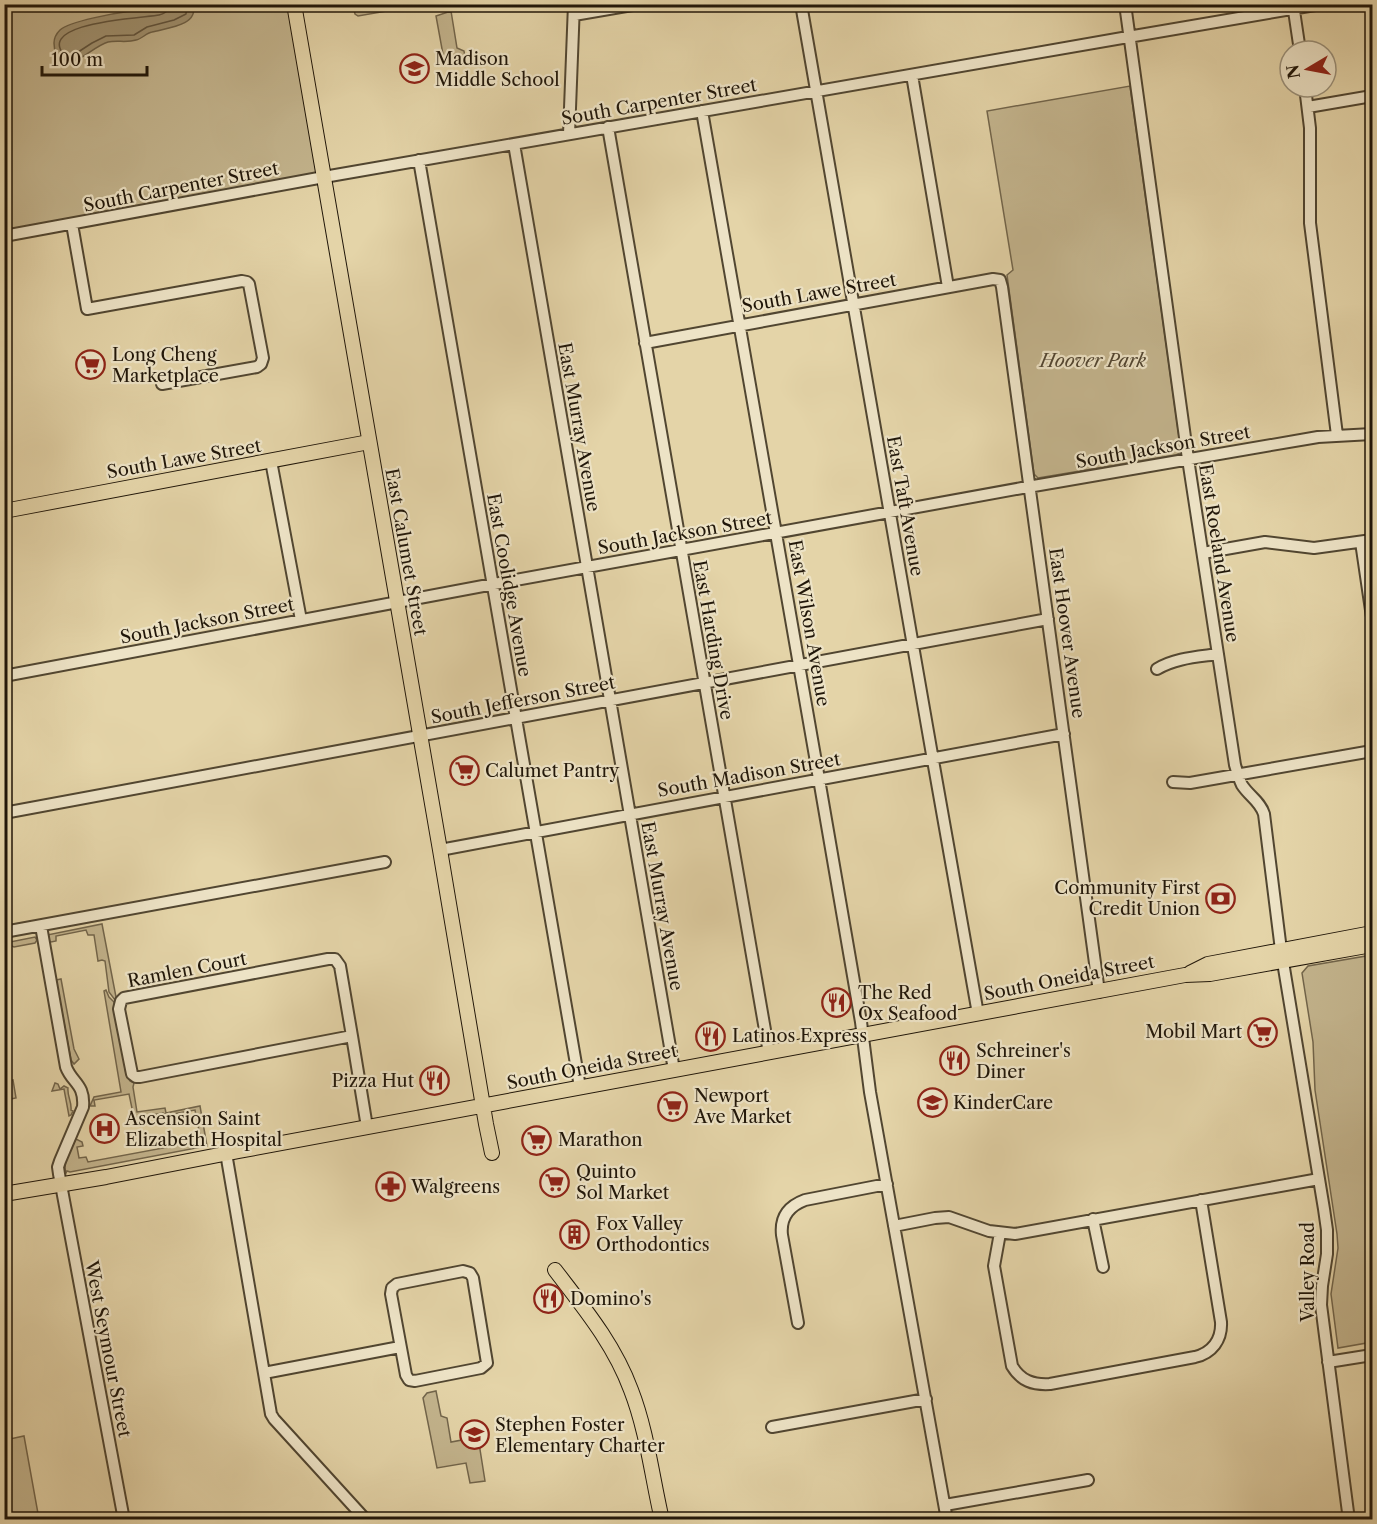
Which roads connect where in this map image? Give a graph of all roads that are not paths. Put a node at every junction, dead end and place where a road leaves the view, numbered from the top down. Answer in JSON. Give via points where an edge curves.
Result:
{"nodes":[{"id":1,"x":294,"y":4,"type":"edge"},
{"id":2,"x":638,"y":4,"type":"edge"},
{"id":3,"x":801,"y":4,"type":"edge"},
{"id":4,"x":1125,"y":4,"type":"edge"},
{"id":5,"x":1321,"y":4,"type":"edge"},
{"id":6,"x":1293,"y":7,"type":"edge"},
{"id":7,"x":574,"y":10,"type":"edge"},
{"id":8,"x":1128,"y":37,"type":"junction"},
{"id":9,"x":1298,"y":39,"type":"edge"},
{"id":10,"x":912,"y":75,"type":"junction"},
{"id":11,"x":816,"y":91,"type":"junction"},
{"id":12,"x":1372,"y":96,"type":"edge"},
{"id":13,"x":1307,"y":99,"type":"edge"},
{"id":14,"x":1308,"y":107,"type":"junction"},
{"id":15,"x":702,"y":111,"type":"junction"},
{"id":16,"x":608,"y":127,"type":"junction"},
{"id":17,"x":569,"y":134,"type":"junction"},
{"id":18,"x":514,"y":144,"type":"junction"},
{"id":19,"x":419,"y":160,"type":"junction"},
{"id":20,"x":324,"y":177,"type":"junction"},
{"id":21,"x":72,"y":224,"type":"junction"},
{"id":22,"x":4,"y":236,"type":"edge"},
{"id":23,"x":999,"y":280,"type":"joint"},
{"id":24,"x":948,"y":287,"type":"junction"},
{"id":25,"x":854,"y":305,"type":"junction"},
{"id":26,"x":740,"y":326,"type":"junction"},
{"id":27,"x":645,"y":342,"type":"junction"},
{"id":28,"x":162,"y":384,"type":"dead end"},
{"id":29,"x":1372,"y":434,"type":"edge"},
{"id":30,"x":1337,"y":435,"type":"junction"},
{"id":31,"x":369,"y":442,"type":"junction"},
{"id":32,"x":1188,"y":459,"type":"junction"},
{"id":33,"x":271,"y":461,"type":"junction"},
{"id":34,"x":1030,"y":486,"type":"junction"},
{"id":35,"x":5,"y":510,"type":"edge"},
{"id":36,"x":889,"y":512,"type":"junction"},
{"id":37,"x":776,"y":533,"type":"junction"},
{"id":38,"x":1372,"y":540,"type":"edge"},
{"id":39,"x":1361,"y":542,"type":"junction"},
{"id":40,"x":681,"y":550,"type":"junction"},
{"id":41,"x":1203,"y":553,"type":"junction"},
{"id":42,"x":586,"y":567,"type":"junction"},
{"id":43,"x":492,"y":585,"type":"junction"},
{"id":44,"x":397,"y":603,"type":"junction"},
{"id":45,"x":1372,"y":617,"type":"edge"},
{"id":46,"x":1048,"y":619,"type":"junction"},
{"id":47,"x":302,"y":620,"type":"junction"},
{"id":48,"x":912,"y":644,"type":"junction"},
{"id":49,"x":1218,"y":654,"type":"junction"},
{"id":50,"x":799,"y":665,"type":"junction"},
{"id":51,"x":1157,"y":669,"type":"dead end"},
{"id":52,"x":4,"y":676,"type":"edge"},
{"id":53,"x":704,"y":683,"type":"junction"},
{"id":54,"x":610,"y":700,"type":"junction"},
{"id":55,"x":515,"y":717,"type":"junction"},
{"id":56,"x":1064,"y":734,"type":"junction"},
{"id":57,"x":420,"y":736,"type":"junction"},
{"id":58,"x":1372,"y":751,"type":"edge"},
{"id":59,"x":932,"y":758,"type":"junction"},
{"id":60,"x":1237,"y":774,"type":"junction"},
{"id":61,"x":819,"y":779,"type":"junction"},
{"id":62,"x":1173,"y":782,"type":"dead end"},
{"id":63,"x":724,"y":796,"type":"junction"},
{"id":64,"x":4,"y":813,"type":"edge"},
{"id":65,"x":629,"y":814,"type":"junction"},
{"id":66,"x":535,"y":831,"type":"junction"},
{"id":67,"x":440,"y":849,"type":"junction"},
{"id":68,"x":385,"y":862,"type":"dead end"},
{"id":69,"x":41,"y":926,"type":"junction"},
{"id":70,"x":4,"y":933,"type":"edge"},
{"id":71,"x":1372,"y":933,"type":"edge"},
{"id":72,"x":1372,"y":945,"type":"edge"},
{"id":73,"x":1282,"y":955,"type":"junction"},
{"id":74,"x":1100,"y":992,"type":"junction"},
{"id":75,"x":978,"y":1014,"type":"junction"},
{"id":76,"x":352,"y":1036,"type":"junction"},
{"id":77,"x":862,"y":1036,"type":"junction"},
{"id":78,"x":769,"y":1053,"type":"junction"},
{"id":79,"x":674,"y":1070,"type":"junction"},
{"id":80,"x":580,"y":1087,"type":"junction"},
{"id":81,"x":483,"y":1105,"type":"junction"},
{"id":82,"x":367,"y":1127,"type":"junction"},
{"id":83,"x":492,"y":1153,"type":"dead end"},
{"id":84,"x":226,"y":1154,"type":"junction"},
{"id":85,"x":1319,"y":1179,"type":"junction"},
{"id":86,"x":61,"y":1185,"type":"junction"},
{"id":87,"x":887,"y":1185,"type":"junction"},
{"id":88,"x":4,"y":1194,"type":"edge"},
{"id":89,"x":1201,"y":1200,"type":"junction"},
{"id":90,"x":1093,"y":1219,"type":"junction"},
{"id":91,"x":894,"y":1226,"type":"junction"},
{"id":92,"x":999,"y":1233,"type":"junction"},
{"id":93,"x":1102,"y":1267,"type":"dead end"},
{"id":94,"x":555,"y":1270,"type":"dead end"},
{"id":95,"x":798,"y":1323,"type":"dead end"},
{"id":96,"x":400,"y":1347,"type":"junction"},
{"id":97,"x":1372,"y":1354,"type":"edge"},
{"id":98,"x":1328,"y":1362,"type":"junction"},
{"id":99,"x":264,"y":1373,"type":"junction"},
{"id":100,"x":926,"y":1399,"type":"junction"},
{"id":101,"x":772,"y":1427,"type":"dead end"},
{"id":102,"x":1088,"y":1480,"type":"dead end"},
{"id":103,"x":945,"y":1505,"type":"junction"},
{"id":104,"x":124,"y":1520,"type":"edge"},
{"id":105,"x":366,"y":1520,"type":"edge"},
{"id":106,"x":662,"y":1520,"type":"edge"},
{"id":107,"x":947,"y":1520,"type":"edge"},
{"id":108,"x":1349,"y":1520,"type":"edge"}],
"edges":[{"from":1,"to":20,"type":"main road","name":"East Calumet Street"},
{"from":2,"to":7,"type":"street"},
{"from":3,"to":11,"type":"street","name":"East Taft Avenue"},
{"from":4,"to":8,"type":"street","name":"East Roeland Avenue"},
{"from":5,"to":6,"type":"street","name":"South Carpenter Street"},
{"from":6,"to":8,"type":"street","name":"South Carpenter Street"},
{"from":6,"to":9,"type":"street"},
{"from":7,"to":17,"type":"street"},
{"from":8,"to":10,"type":"street","name":"South Carpenter Street"},
{"from":8,"to":32,"type":"street","name":"East Roeland Avenue"},
{"from":10,"to":11,"type":"street","name":"South Carpenter Street"},
{"from":10,"to":24,"type":"street"},
{"from":11,"to":15,"type":"street","name":"South Carpenter Street"},
{"from":11,"to":25,"type":"street","name":"East Taft Avenue"},
{"from":12,"to":14,"type":"street"},
{"from":13,"to":14,"type":"street"},
{"from":14,"to":30,"type":"street","via":[[1310,223]]},
{"from":15,"to":16,"type":"street","name":"South Carpenter Street"},
{"from":15,"to":26,"type":"street","name":"East Wilson Avenue"},
{"from":16,"to":17,"type":"street","name":"South Carpenter Street"},
{"from":16,"to":27,"type":"street","name":"East Harding Drive"},
{"from":17,"to":18,"type":"street","name":"South Carpenter Street"},
{"from":18,"to":19,"type":"street","name":"South Carpenter Street"},
{"from":18,"to":42,"type":"street","name":"East Murray Avenue"},
{"from":19,"to":20,"type":"street","name":"South Carpenter Street"},
{"from":19,"to":43,"type":"street","name":"East Coolidge Avenue"},
{"from":20,"to":21,"type":"street","name":"South Carpenter Street"},
{"from":20,"to":31,"type":"main road","name":"East Calumet Street"},
{"from":21,"to":22,"type":"street","name":"South Carpenter Street"},
{"from":21,"to":28,"type":"street","via":[[87,309],[247,282],[261,364]]},
{"from":23,"to":24,"type":"street","name":"South Lawe Street"},
{"from":23,"to":34,"type":"street","name":"East Hoover Avenue"},
{"from":24,"to":25,"type":"street","name":"South Lawe Street"},
{"from":25,"to":26,"type":"street","name":"South Lawe Street"},
{"from":25,"to":36,"type":"street","name":"East Taft Avenue"},
{"from":26,"to":27,"type":"street","name":"South Lawe Street"},
{"from":26,"to":37,"type":"street","name":"East Wilson Avenue"},
{"from":27,"to":40,"type":"street","name":"East Harding Drive"},
{"from":29,"to":30,"type":"street","name":"South Jackson Street"},
{"from":30,"to":32,"type":"street","name":"South Jackson Street"},
{"from":31,"to":33,"type":"main road","name":"South Lawe Street"},
{"from":31,"to":44,"type":"main road","name":"East Calumet Street"},
{"from":32,"to":34,"type":"street","name":"South Jackson Street"},
{"from":32,"to":41,"type":"street","name":"East Roeland Avenue"},
{"from":33,"to":35,"type":"main road","name":"South Lawe Street"},
{"from":33,"to":47,"type":"street"},
{"from":34,"to":36,"type":"street","name":"South Jackson Street"},
{"from":34,"to":46,"type":"street","name":"East Hoover Avenue"},
{"from":36,"to":37,"type":"street","name":"South Jackson Street"},
{"from":36,"to":48,"type":"street","name":"East Taft Avenue"},
{"from":37,"to":40,"type":"street","name":"South Jackson Street"},
{"from":37,"to":50,"type":"street","name":"East Wilson Avenue"},
{"from":38,"to":39,"type":"street"},
{"from":39,"to":41,"type":"street","via":[[1310,548],[1265,542]]},
{"from":39,"to":45,"type":"street"},
{"from":40,"to":42,"type":"street","name":"South Jackson Street"},
{"from":40,"to":53,"type":"street","name":"East Harding Drive"},
{"from":41,"to":49,"type":"street","name":"East Roeland Avenue"},
{"from":42,"to":43,"type":"street","name":"South Jackson Street"},
{"from":42,"to":54,"type":"street","name":"East Murray Avenue"},
{"from":43,"to":44,"type":"street","name":"South Jackson Street"},
{"from":43,"to":55,"type":"street","name":"East Coolidge Avenue"},
{"from":44,"to":47,"type":"street","name":"South Jackson Street"},
{"from":44,"to":57,"type":"main road","name":"East Calumet Street"},
{"from":46,"to":48,"type":"street","name":"South Jefferson Street"},
{"from":46,"to":56,"type":"street","name":"East Hoover Avenue"},
{"from":47,"to":52,"type":"street","name":"South Jackson Street"},
{"from":48,"to":50,"type":"street","name":"South Jefferson Street"},
{"from":48,"to":59,"type":"street","name":"East Taft Avenue"},
{"from":49,"to":51,"type":"street","via":[[1174,661]]},
{"from":49,"to":60,"type":"street","name":"East Roeland Avenue"},
{"from":50,"to":53,"type":"street","name":"South Jefferson Street"},
{"from":50,"to":61,"type":"street","name":"East Wilson Avenue"},
{"from":53,"to":54,"type":"street","name":"South Jefferson Street"},
{"from":53,"to":63,"type":"street","name":"East Harding Drive"},
{"from":54,"to":55,"type":"street","name":"South Jefferson Street"},
{"from":54,"to":65,"type":"street","name":"East Murray Avenue"},
{"from":55,"to":57,"type":"street","name":"South Jefferson Street"},
{"from":55,"to":66,"type":"street","name":"East Coolidge Avenue"},
{"from":56,"to":59,"type":"street","name":"South Madison Street"},
{"from":56,"to":74,"type":"street","name":"East Hoover Avenue"},
{"from":57,"to":64,"type":"street","name":"South Jefferson Street"},
{"from":57,"to":67,"type":"main road","name":"East Calumet Street"},
{"from":58,"to":60,"type":"street"},
{"from":59,"to":61,"type":"street","name":"South Madison Street"},
{"from":59,"to":75,"type":"street","name":"East Taft Avenue"},
{"from":60,"to":62,"type":"street","via":[[1190,783]]},
{"from":60,"to":73,"type":"street","name":"East Roeland Avenue","via":[[1264,814]]},
{"from":61,"to":63,"type":"street","name":"South Madison Street"},
{"from":61,"to":77,"type":"street","name":"East Wilson Avenue"},
{"from":63,"to":65,"type":"street","name":"South Madison Street"},
{"from":63,"to":78,"type":"street","name":"East Harding Drive"},
{"from":65,"to":66,"type":"street","name":"South Madison Street"},
{"from":65,"to":79,"type":"street","name":"East Murray Avenue"},
{"from":66,"to":67,"type":"street","name":"South Madison Street"},
{"from":66,"to":80,"type":"street","name":"East Coolidge Avenue"},
{"from":67,"to":81,"type":"main road","name":"East Calumet Street"},
{"from":68,"to":69,"type":"street"},
{"from":69,"to":70,"type":"street"},
{"from":69,"to":86,"type":"street","name":"West Seymour Street","via":[[66,1067],[79,1085],[84,1101],[58,1167]]},
{"from":71,"to":73,"type":"main road","name":"South Oneida Street"},
{"from":72,"to":73,"type":"main road","name":"South Oneida Street"},
{"from":73,"to":74,"type":"main road","name":"South Oneida Street","via":[[1210,975],[1185,975]]},
{"from":73,"to":85,"type":"street","name":"Valley Road"},
{"from":74,"to":75,"type":"main road","name":"South Oneida Street"},
{"from":75,"to":77,"type":"main road","name":"South Oneida Street"},
{"from":76,"to":76,"type":"street","name":"Ramlen Court","via":[[340,966],[333,959],[127,997],[119,1006],[130,1070],[138,1077]]},
{"from":76,"to":82,"type":"street","name":"Ramlen Court"},
{"from":77,"to":78,"type":"main road","name":"South Oneida Street"},
{"from":77,"to":87,"type":"street","name":"East Wilson Avenue"},
{"from":78,"to":79,"type":"main road","name":"South Oneida Street"},
{"from":79,"to":80,"type":"main road","name":"South Oneida Street"},
{"from":80,"to":81,"type":"main road","name":"South Oneida Street"},
{"from":81,"to":82,"type":"main road","name":"South Oneida Street"},
{"from":81,"to":83,"type":"main road","name":"East Calumet Street"},
{"from":82,"to":84,"type":"main road","name":"South Oneida Street"},
{"from":84,"to":86,"type":"main road","name":"South Oneida Street"},
{"from":84,"to":99,"type":"street"},
{"from":85,"to":89,"type":"street"},
{"from":85,"to":98,"type":"street","name":"Valley Road","via":[[1327,1230],[1321,1296]]},
{"from":86,"to":88,"type":"main road","name":"South Oneida Street"},
{"from":86,"to":104,"type":"street","name":"West Seymour Street"},
{"from":87,"to":91,"type":"street","name":"East Wilson Avenue"},
{"from":87,"to":95,"type":"street","via":[[805,1200],[787,1211],[782,1234]]},
{"from":89,"to":90,"type":"street"},
{"from":89,"to":92,"type":"street","via":[[1221,1322],[1221,1334],[1215,1345],[1195,1358],[1050,1384],[1029,1382],[1012,1366],[994,1266]]},
{"from":90,"to":92,"type":"street","via":[[1016,1234]]},
{"from":90,"to":93,"type":"street"},
{"from":91,"to":92,"type":"street","via":[[949,1217]]},
{"from":91,"to":100,"type":"street","name":"East Wilson Avenue"},
{"from":94,"to":106,"type":"main road","via":[[603,1335],[625,1375],[640,1419]]},
{"from":96,"to":96,"type":"street","via":[[392,1288],[463,1271],[470,1273],[486,1365],[412,1381],[406,1375]]},
{"from":96,"to":99,"type":"street"},
{"from":97,"to":98,"type":"street"},
{"from":98,"to":108,"type":"street","name":"Valley Road"},
{"from":99,"to":105,"type":"street","via":[[274,1419]]},
{"from":100,"to":101,"type":"street"},
{"from":100,"to":103,"type":"street","name":"East Wilson Avenue"},
{"from":102,"to":103,"type":"street"},
{"from":103,"to":107,"type":"street","name":"East Wilson Avenue"}]}
